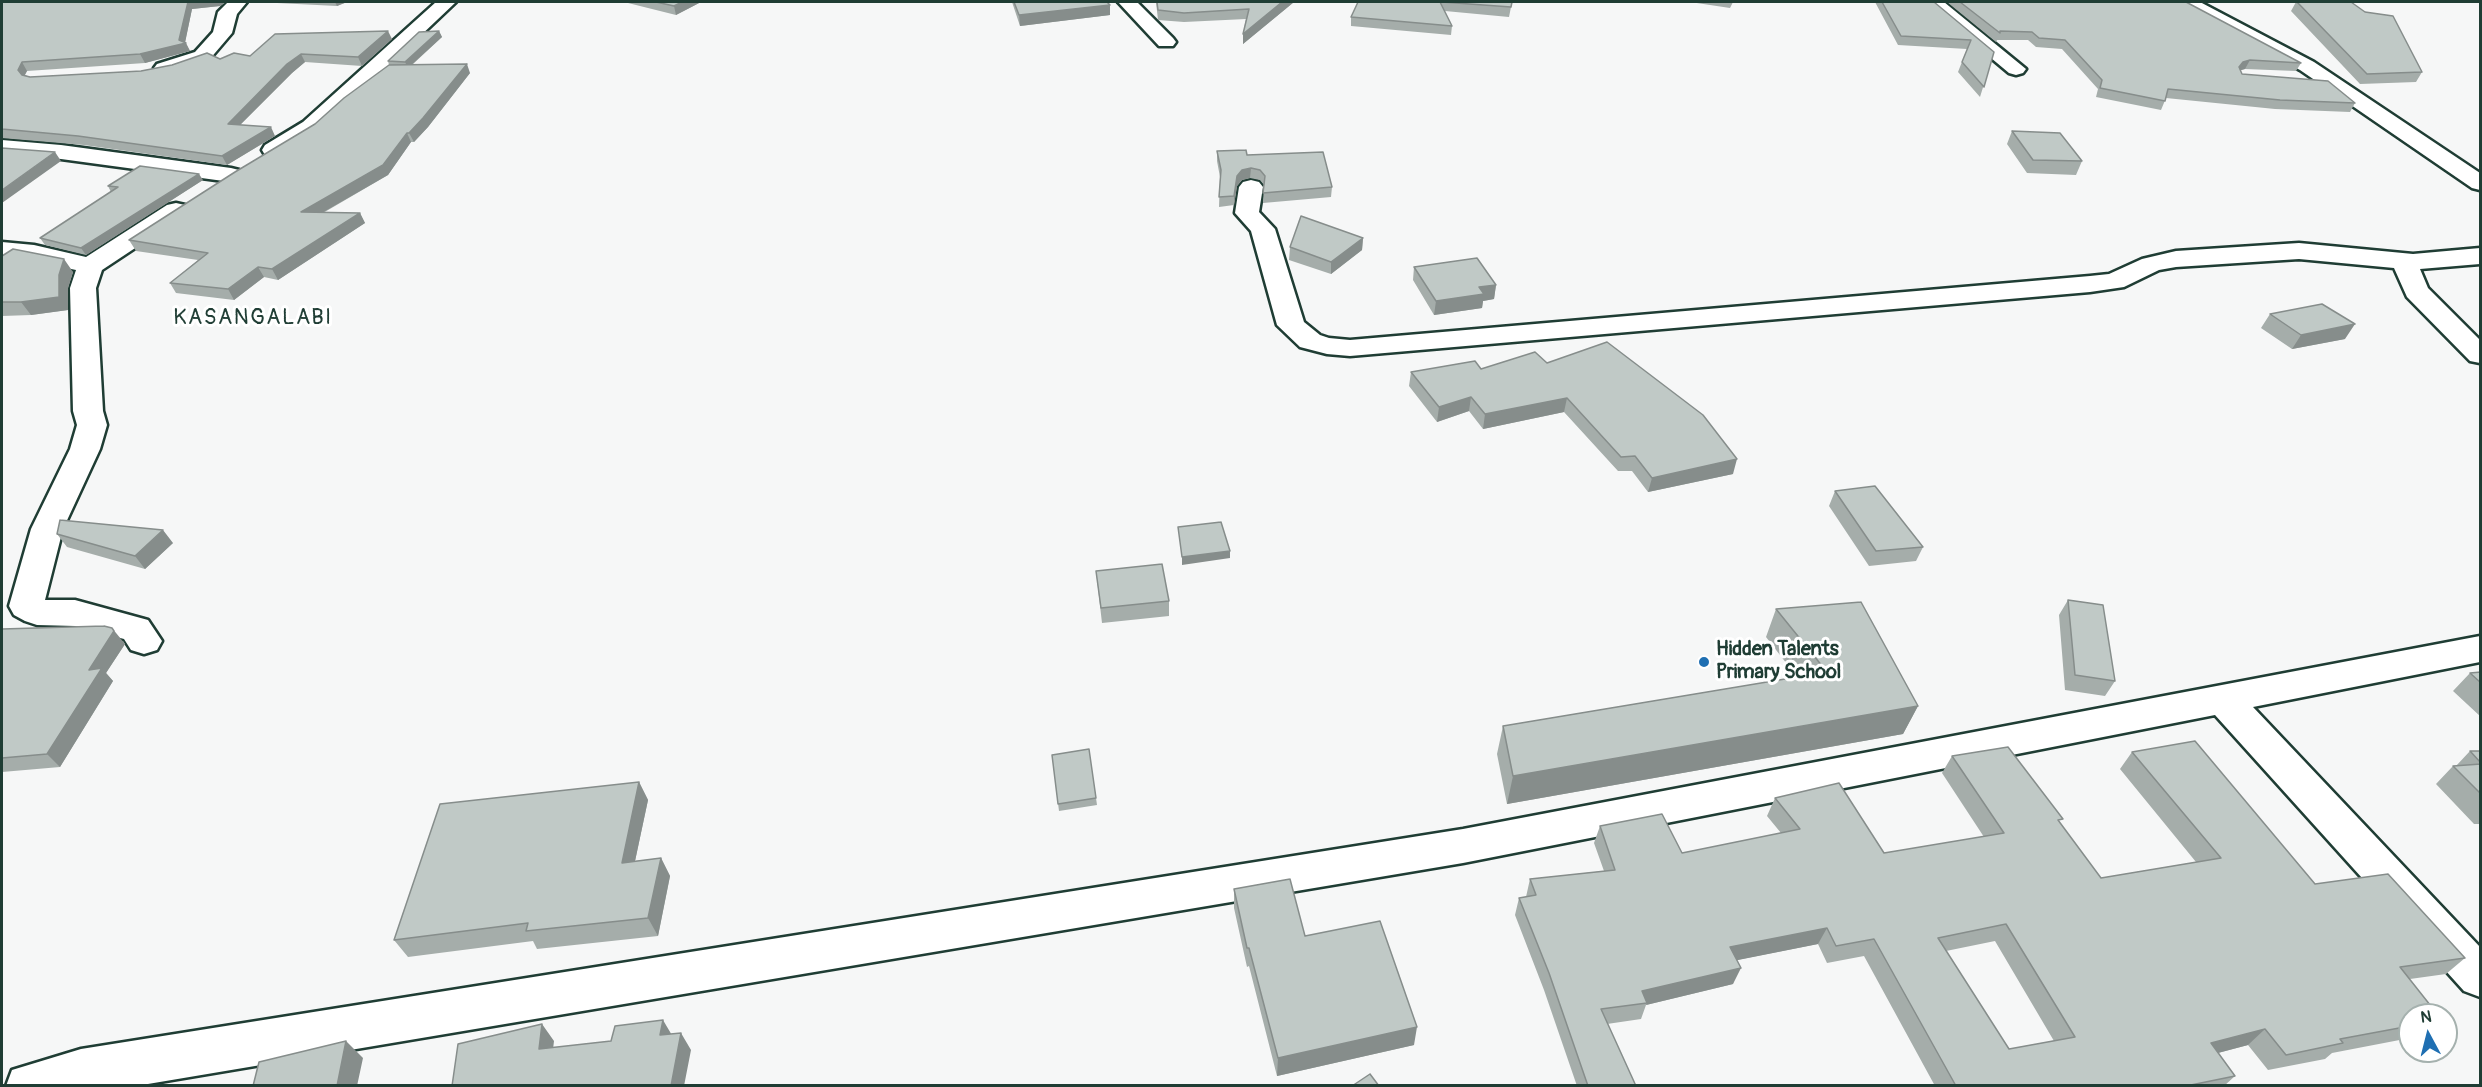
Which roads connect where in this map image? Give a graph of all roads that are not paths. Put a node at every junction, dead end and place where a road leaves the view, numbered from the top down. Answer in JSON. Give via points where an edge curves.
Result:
{"nodes":[{"id":1,"x":238,"y":2,"type":"edge"},
{"id":2,"x":447,"y":2,"type":"edge"},
{"id":3,"x":1127,"y":2,"type":"edge"},
{"id":4,"x":1933,"y":2,"type":"edge"},
{"id":5,"x":2187,"y":2,"type":"edge"},
{"id":6,"x":1166,"y":42,"type":"dead end"},
{"id":7,"x":2016,"y":69,"type":"dead end"},
{"id":8,"x":144,"y":71,"type":"edge"},
{"id":9,"x":2287,"y":80,"type":"edge"},
{"id":10,"x":2333,"y":82,"type":"junction"},
{"id":11,"x":2,"y":147,"type":"edge"},
{"id":12,"x":231,"y":175,"type":"junction"},
{"id":13,"x":2481,"y":183,"type":"edge"},
{"id":14,"x":1251,"y":188,"type":"dead end"},
{"id":15,"x":2,"y":249,"type":"edge"},
{"id":16,"x":2481,"y":255,"type":"edge"},
{"id":17,"x":2413,"y":262,"type":"junction"},
{"id":18,"x":90,"y":266,"type":"junction"},
{"id":19,"x":2481,"y":355,"type":"edge"},
{"id":20,"x":144,"y":641,"type":"dead end"},
{"id":21,"x":2481,"y":649,"type":"edge"},
{"id":22,"x":2223,"y":699,"type":"junction"},
{"id":23,"x":2481,"y":977,"type":"edge"},
{"id":24,"x":30,"y":1086,"type":"edge"}],
"edges":[{"from":1,"to":8,"type":"street","via":[[228,12],[222,33],[202,57]]},
{"from":2,"to":12,"type":"street","via":[[311,127]]},
{"from":3,"to":6,"type":"street"},
{"from":4,"to":7,"type":"street"},
{"from":5,"to":10,"type":"street"},
{"from":9,"to":10,"type":"street"},
{"from":10,"to":13,"type":"street"},
{"from":11,"to":12,"type":"street"},
{"from":12,"to":18,"type":"street"},
{"from":14,"to":17,"type":"street","via":[[1247,213],[1263,229],[1291,325],[1310,341],[1350,348],[2090,284],[2115,281],[2151,264],[2215,255],[2300,250]]},
{"from":15,"to":18,"type":"street"},
{"from":16,"to":17,"type":"street"},
{"from":17,"to":19,"type":"street","via":[[2407,272],[2416,291]]},
{"from":18,"to":20,"type":"street","via":[[84,288],[88,411],[92,425],[85,449],[47,529],[26,606],[37,612],[75,613],[136,628]]},
{"from":21,"to":22,"type":"street"},
{"from":22,"to":23,"type":"street"},
{"from":22,"to":24,"type":"street","via":[[1463,846],[81,1072]]}]}
